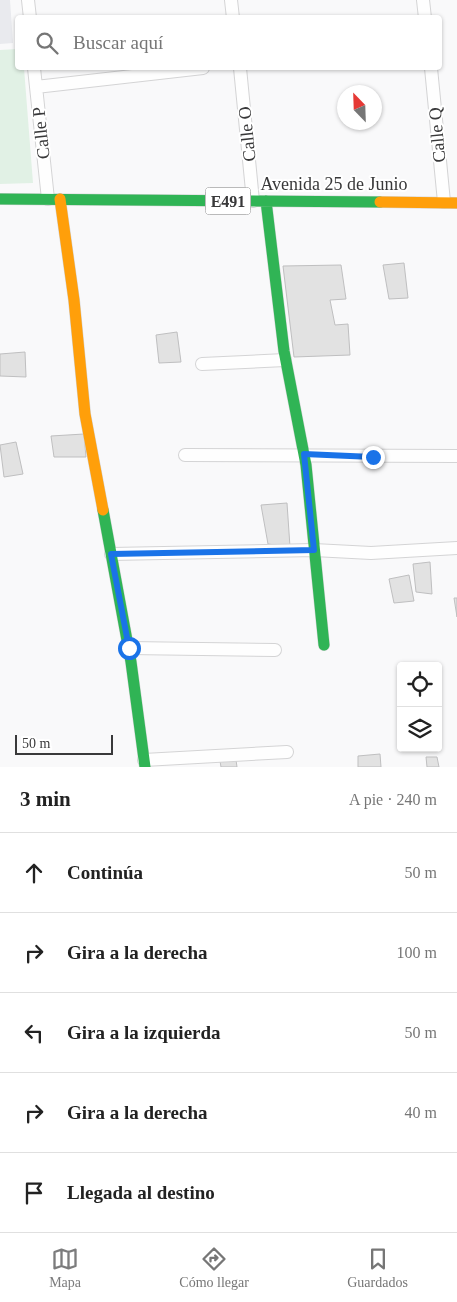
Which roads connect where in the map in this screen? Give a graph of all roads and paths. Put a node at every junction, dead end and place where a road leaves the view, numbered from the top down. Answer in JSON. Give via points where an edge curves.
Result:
{"nodes":[{"id":1,"x":28,"y":0,"type":"edge"},
{"id":2,"x":231,"y":0,"type":"edge"},
{"id":3,"x":423,"y":0,"type":"edge"},
{"id":4,"x":30,"y":15,"type":"edge"},
{"id":5,"x":233,"y":15,"type":"edge"},
{"id":6,"x":425,"y":15,"type":"edge"},
{"id":7,"x":34,"y":70,"type":"edge"},
{"id":8,"x":185,"y":70,"type":"edge"},
{"id":9,"x":240,"y":70,"type":"edge"},
{"id":10,"x":431,"y":70,"type":"edge"},
{"id":11,"x":36,"y":87,"type":"junction"},
{"id":12,"x":0,"y":199,"type":"edge"},
{"id":13,"x":54,"y":199,"type":"junction"},
{"id":14,"x":260,"y":201,"type":"junction"},
{"id":15,"x":444,"y":202,"type":"junction"},
{"id":16,"x":457,"y":203,"type":"edge"},
{"id":17,"x":285,"y":360,"type":"junction"},
{"id":18,"x":202,"y":364,"type":"dead end"},
{"id":19,"x":304,"y":454,"type":"junction"},
{"id":20,"x":185,"y":456,"type":"dead end"},
{"id":21,"x":457,"y":456,"type":"edge"},
{"id":22,"x":457,"y":548,"type":"edge"},
{"id":23,"x":314,"y":550,"type":"junction"},
{"id":24,"x":111,"y":554,"type":"junction"},
{"id":25,"x":324,"y":645,"type":"dead end"},
{"id":26,"x":129,"y":648,"type":"junction"},
{"id":27,"x":275,"y":650,"type":"dead end"},
{"id":28,"x":287,"y":752,"type":"dead end"},
{"id":29,"x":144,"y":764,"type":"edge"}],
"edges":[{"from":1,"to":4,"type":"street"},
{"from":2,"to":5,"type":"street"},
{"from":3,"to":6,"type":"street"},
{"from":7,"to":11,"type":"street","name":"Calle P"},
{"from":8,"to":11,"type":"street"},
{"from":9,"to":14,"type":"street","name":"Calle O"},
{"from":10,"to":15,"type":"street","name":"Calle Q"},
{"from":11,"to":13,"type":"street","name":"Calle P"},
{"from":12,"to":13,"type":"main road","name":"Avenida 25 de Junio","number":"E491"},
{"from":13,"to":14,"type":"main road","name":"Avenida 25 de Junio","number":"E491"},
{"from":13,"to":24,"type":"main road","via":[[74,300],[85,414]]},
{"from":14,"to":15,"type":"main road","name":"Avenida 25 de Junio","number":"E491"},
{"from":14,"to":17,"type":"main road"},
{"from":15,"to":16,"type":"main road","name":"Avenida 25 de Junio","number":"E491"},
{"from":17,"to":18,"type":"street"},
{"from":17,"to":19,"type":"main road"},
{"from":19,"to":20,"type":"street"},
{"from":19,"to":21,"type":"street"},
{"from":19,"to":23,"type":"main road"},
{"from":22,"to":23,"type":"street","via":[[371,553]]},
{"from":23,"to":24,"type":"street"},
{"from":23,"to":25,"type":"main road"},
{"from":24,"to":26,"type":"main road"},
{"from":26,"to":27,"type":"street"},
{"from":26,"to":29,"type":"main road"},
{"from":28,"to":29,"type":"street"}]}
